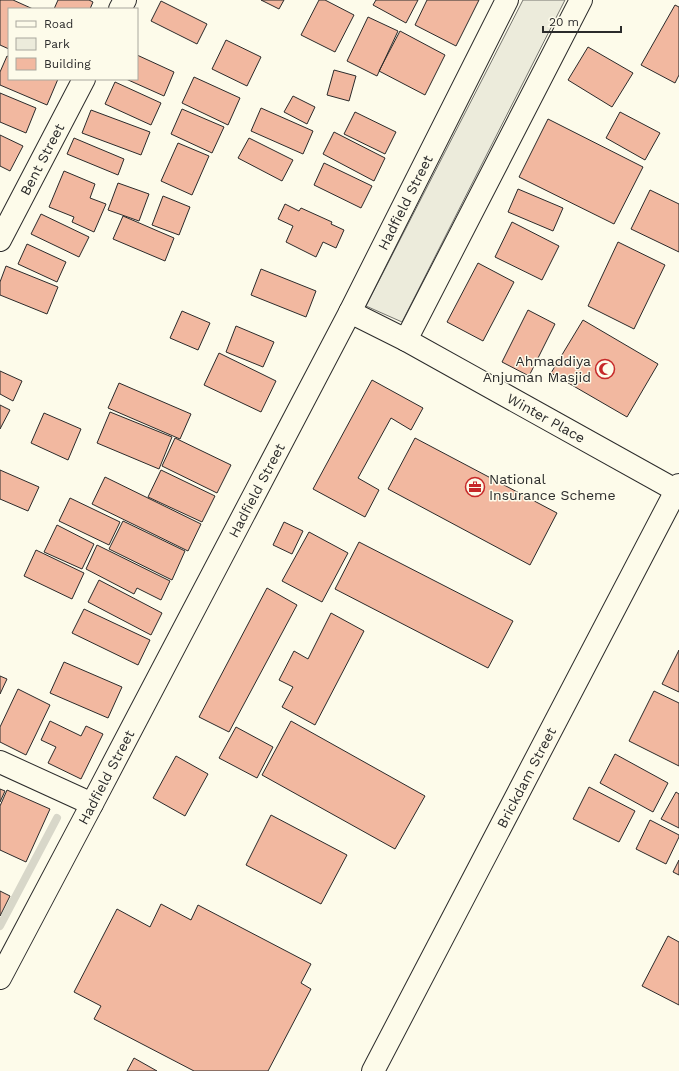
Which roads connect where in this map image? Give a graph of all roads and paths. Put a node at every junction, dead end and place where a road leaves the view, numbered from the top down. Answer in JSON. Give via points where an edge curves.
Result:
{"nodes":[{"id":1,"x":507,"y":0,"type":"edge"},
{"id":2,"x":581,"y":0,"type":"edge"},
{"id":3,"x":83,"y":80,"type":"edge"},
{"id":4,"x":0,"y":240,"type":"edge"},
{"id":5,"x":350,"y":312,"type":"junction"},
{"id":6,"x":406,"y":340,"type":"junction"},
{"id":7,"x":678,"y":489,"type":"edge"},
{"id":8,"x":0,"y":762,"type":"edge"},
{"id":9,"x":92,"y":804,"type":"junction"},
{"id":10,"x":0,"y":978,"type":"edge"},
{"id":11,"x":373,"y":1071,"type":"edge"}],
"edges":[{"from":1,"to":5,"type":"street","name":"Hadfield Street"},
{"from":2,"to":6,"type":"street"},
{"from":3,"to":4,"type":"street","name":"Bent Street"},
{"from":5,"to":6,"type":"street","name":"Winter Place"},
{"from":5,"to":9,"type":"street","name":"Hadfield Street"},
{"from":6,"to":7,"type":"street","name":"Winter Place"},
{"from":7,"to":11,"type":"street","name":"Brickdam Street"},
{"from":8,"to":9,"type":"street"},
{"from":9,"to":10,"type":"street","name":"Hadfield Street"}]}
